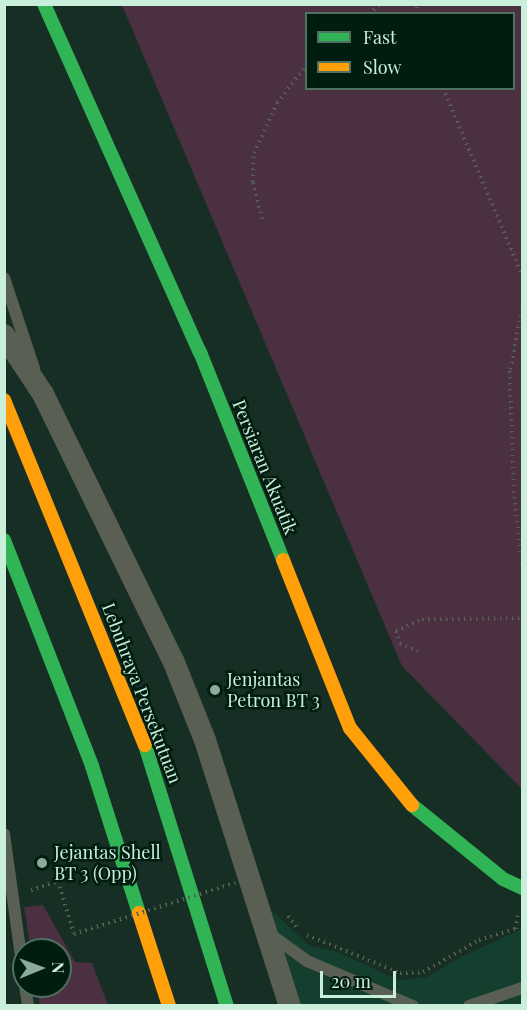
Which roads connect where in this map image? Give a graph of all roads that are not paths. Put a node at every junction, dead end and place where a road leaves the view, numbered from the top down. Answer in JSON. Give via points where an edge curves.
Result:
{"nodes":[{"id":1,"x":44,"y":4,"type":"edge"},
{"id":2,"x":4,"y":278,"type":"edge"},
{"id":3,"x":4,"y":335,"type":"edge"},
{"id":4,"x":43,"y":394,"type":"junction"},
{"id":5,"x":4,"y":400,"type":"edge"},
{"id":6,"x":4,"y":540,"type":"edge"},
{"id":7,"x":4,"y":834,"type":"edge"},
{"id":8,"x":522,"y":888,"type":"edge"},
{"id":9,"x":269,"y":933,"type":"junction"},
{"id":10,"x":18,"y":938,"type":"edge"},
{"id":11,"x":522,"y":988,"type":"edge"},
{"id":12,"x":169,"y":1005,"type":"edge"},
{"id":13,"x":227,"y":1005,"type":"edge"},
{"id":14,"x":290,"y":1005,"type":"edge"},
{"id":15,"x":413,"y":1005,"type":"edge"},
{"id":16,"x":469,"y":1005,"type":"edge"}],
"edges":[{"from":1,"to":8,"type":"main road","name":"Persiaran Akuatik","via":[[200,352],[350,729],[418,812],[503,879]]},
{"from":2,"to":4,"type":"lane"},
{"from":3,"to":4,"type":"street"},
{"from":4,"to":9,"type":"street","via":[[173,660],[205,740]]},
{"from":5,"to":13,"type":"main road","name":"Lebuhraya Persekutuan","via":[[145,747]]},
{"from":6,"to":12,"type":"main road","via":[[92,766]]},
{"from":7,"to":10,"type":"lane"},
{"from":9,"to":14,"type":"street"},
{"from":9,"to":15,"type":"lane","via":[[307,961]]},
{"from":11,"to":16,"type":"lane"}]}
